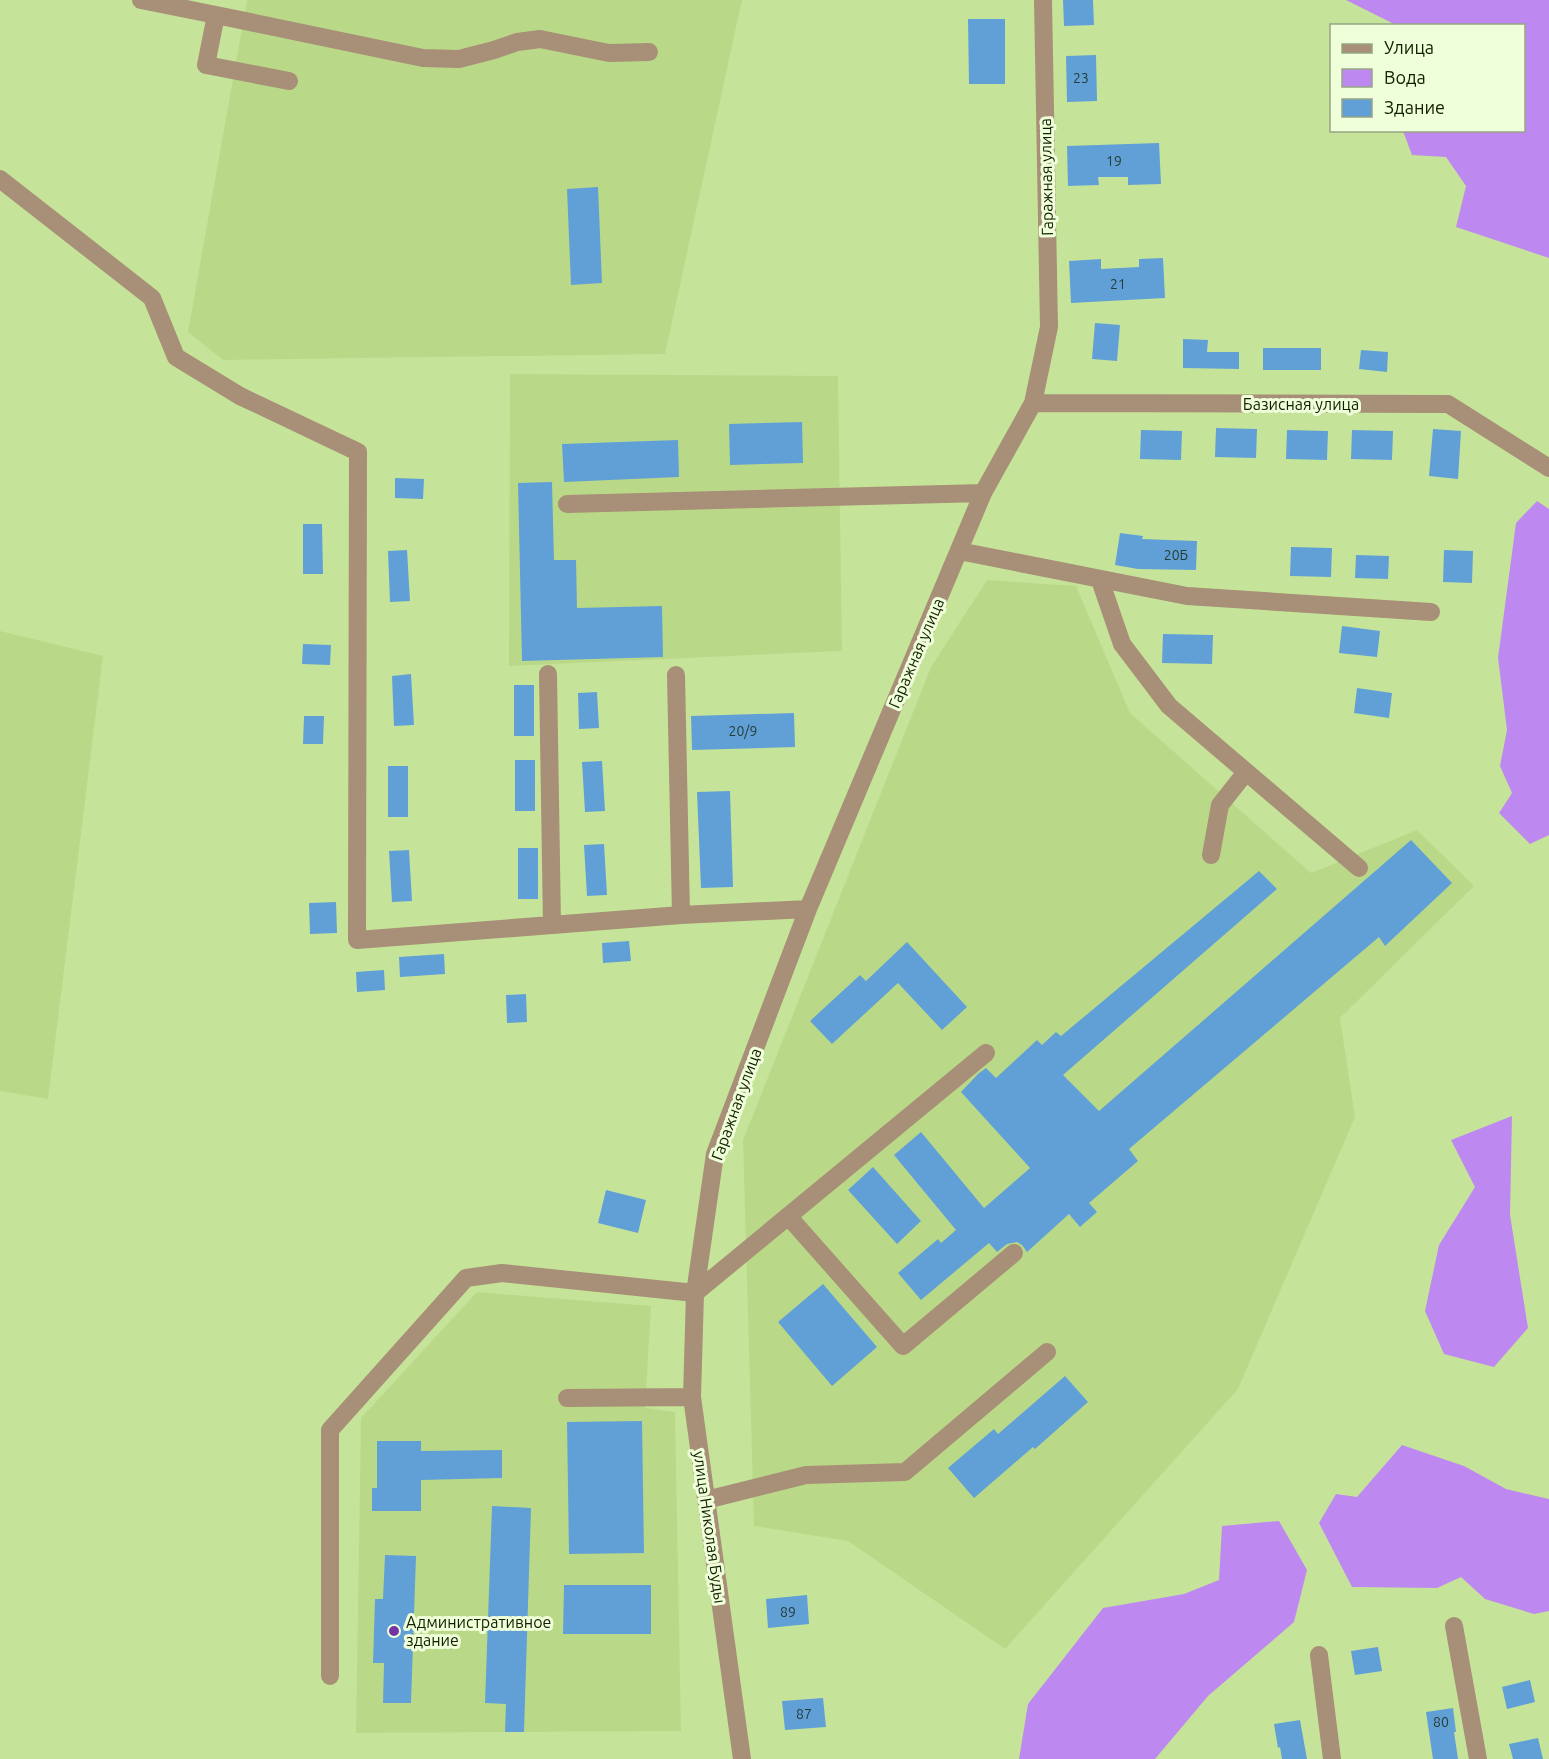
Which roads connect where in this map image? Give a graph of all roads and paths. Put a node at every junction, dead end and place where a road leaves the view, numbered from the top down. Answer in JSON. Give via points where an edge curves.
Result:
{"nodes":[{"id":1,"x":141,"y":0,"type":"edge"},
{"id":2,"x":1043,"y":0,"type":"edge"},
{"id":3,"x":216,"y":15,"type":"junction"},
{"id":4,"x":649,"y":52,"type":"dead end"},
{"id":5,"x":289,"y":81,"type":"dead end"},
{"id":6,"x":0,"y":179,"type":"edge"},
{"id":7,"x":1034,"y":403,"type":"junction"},
{"id":8,"x":1549,"y":468,"type":"edge"},
{"id":9,"x":983,"y":493,"type":"junction"},
{"id":10,"x":567,"y":504,"type":"dead end"},
{"id":11,"x":958,"y":551,"type":"junction"},
{"id":12,"x":1101,"y":580,"type":"junction"},
{"id":13,"x":1431,"y":612,"type":"dead end"},
{"id":14,"x":548,"y":675,"type":"dead end"},
{"id":15,"x":676,"y":675,"type":"dead end"},
{"id":16,"x":1246,"y":772,"type":"junction"},
{"id":17,"x":1211,"y":855,"type":"dead end"},
{"id":18,"x":1359,"y":868,"type":"dead end"},
{"id":19,"x":808,"y":909,"type":"junction"},
{"id":20,"x":681,"y":915,"type":"junction"},
{"id":21,"x":552,"y":925,"type":"junction"},
{"id":22,"x":986,"y":1053,"type":"dead end"},
{"id":23,"x":788,"y":1216,"type":"junction"},
{"id":24,"x":1014,"y":1253,"type":"dead end"},
{"id":25,"x":695,"y":1293,"type":"junction"},
{"id":26,"x":1047,"y":1352,"type":"dead end"},
{"id":27,"x":692,"y":1397,"type":"junction"},
{"id":28,"x":567,"y":1398,"type":"dead end"},
{"id":29,"x":706,"y":1500,"type":"junction"},
{"id":30,"x":1454,"y":1626,"type":"dead end"},
{"id":31,"x":1318,"y":1655,"type":"dead end"},
{"id":32,"x":330,"y":1676,"type":"dead end"},
{"id":33,"x":742,"y":1759,"type":"edge"},
{"id":34,"x":1332,"y":1759,"type":"edge"},
{"id":35,"x":1478,"y":1759,"type":"edge"}],
"edges":[{"from":1,"to":3,"type":"street"},
{"from":2,"to":7,"type":"street","name":"Гаражная улица","via":[[1049,327]]},
{"from":3,"to":4,"type":"street","via":[[423,58],[459,59],[540,39],[609,53]]},
{"from":3,"to":5,"type":"street","via":[[206,66]]},
{"from":6,"to":21,"type":"street","via":[[152,298],[176,357],[240,396],[358,452],[357,940]]},
{"from":7,"to":8,"type":"street","name":"Базисная улица","via":[[1448,404]]},
{"from":7,"to":9,"type":"street","name":"Гаражная улица"},
{"from":9,"to":10,"type":"street"},
{"from":9,"to":11,"type":"street","name":"Гаражная улица"},
{"from":11,"to":12,"type":"street"},
{"from":11,"to":19,"type":"street","name":"Гаражная улица"},
{"from":12,"to":13,"type":"street","via":[[1187,596]]},
{"from":12,"to":16,"type":"street","via":[[1122,644],[1148,680],[1169,706]]},
{"from":14,"to":21,"type":"street"},
{"from":15,"to":20,"type":"street"},
{"from":16,"to":17,"type":"street","via":[[1220,805]]},
{"from":16,"to":18,"type":"street"},
{"from":19,"to":20,"type":"street"},
{"from":19,"to":25,"type":"street","name":"Гаражная улица","via":[[715,1154]]},
{"from":20,"to":21,"type":"street"},
{"from":22,"to":23,"type":"street"},
{"from":23,"to":24,"type":"street","via":[[903,1346]]},
{"from":23,"to":25,"type":"street"},
{"from":25,"to":27,"type":"street","name":"улица Николая Буды"},
{"from":25,"to":32,"type":"street","via":[[502,1273],[466,1278],[330,1430]]},
{"from":26,"to":29,"type":"street","via":[[905,1472],[806,1475]]},
{"from":27,"to":28,"type":"street"},
{"from":27,"to":29,"type":"street","name":"улица Николая Буды"},
{"from":29,"to":33,"type":"street","name":"улица Николая Буды"},
{"from":30,"to":35,"type":"street"},
{"from":31,"to":34,"type":"street"}]}
